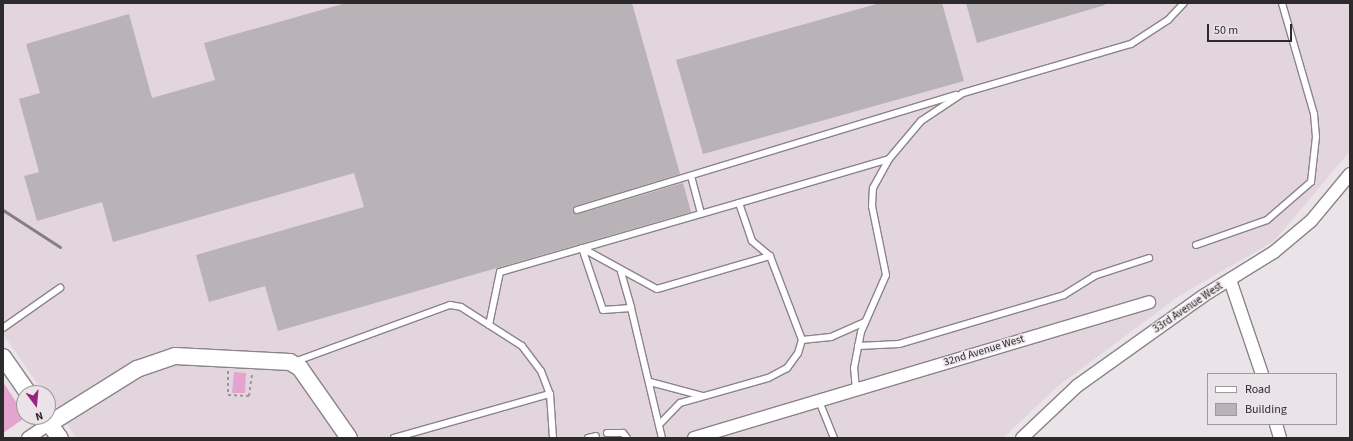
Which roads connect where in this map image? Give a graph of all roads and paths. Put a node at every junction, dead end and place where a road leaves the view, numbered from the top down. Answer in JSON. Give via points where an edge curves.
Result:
{"nodes":[{"id":1,"x":1184,"y":3,"type":"edge"},
{"id":2,"x":1282,"y":3,"type":"edge"},
{"id":3,"x":963,"y":93,"type":"junction"},
{"id":4,"x":889,"y":159,"type":"junction"},
{"id":5,"x":1350,"y":174,"type":"edge"},
{"id":6,"x":690,"y":176,"type":"junction"},
{"id":7,"x":739,"y":203,"type":"junction"},
{"id":8,"x":577,"y":210,"type":"dead end"},
{"id":9,"x":701,"y":214,"type":"junction"},
{"id":10,"x":1196,"y":245,"type":"dead end"},
{"id":11,"x":582,"y":248,"type":"junction"},
{"id":12,"x":770,"y":256,"type":"junction"},
{"id":13,"x":1150,"y":258,"type":"dead end"},
{"id":14,"x":621,"y":272,"type":"junction"},
{"id":15,"x":1230,"y":280,"type":"junction"},
{"id":16,"x":60,"y":288,"type":"dead end"},
{"id":17,"x":1149,"y":302,"type":"dead end"},
{"id":18,"x":631,"y":308,"type":"junction"},
{"id":19,"x":865,"y":322,"type":"junction"},
{"id":20,"x":489,"y":325,"type":"junction"},
{"id":21,"x":3,"y":328,"type":"edge"},
{"id":22,"x":802,"y":340,"type":"junction"},
{"id":23,"x":858,"y":346,"type":"junction"},
{"id":24,"x":3,"y":357,"type":"edge"},
{"id":25,"x":294,"y":362,"type":"junction"},
{"id":26,"x":228,"y":367,"type":"dead end"},
{"id":27,"x":253,"y":368,"type":"dead end"},
{"id":28,"x":1262,"y":373,"type":"edge"},
{"id":29,"x":650,"y":382,"type":"junction"},
{"id":30,"x":22,"y":385,"type":"edge"},
{"id":31,"x":856,"y":390,"type":"junction"},
{"id":32,"x":550,"y":394,"type":"junction"},
{"id":33,"x":705,"y":396,"type":"junction"},
{"id":34,"x":819,"y":401,"type":"junction"},
{"id":35,"x":56,"y":415,"type":"edge"},
{"id":36,"x":661,"y":423,"type":"junction"},
{"id":37,"x":42,"y":425,"type":"edge"},
{"id":38,"x":51,"y":425,"type":"edge"},
{"id":39,"x":1276,"y":425,"type":"edge"},
{"id":40,"x":607,"y":433,"type":"dead end"},
{"id":41,"x":596,"y":436,"type":"dead end"},
{"id":42,"x":28,"y":438,"type":"edge"},
{"id":43,"x":60,"y":438,"type":"edge"},
{"id":44,"x":349,"y":438,"type":"edge"},
{"id":45,"x":394,"y":438,"type":"edge"},
{"id":46,"x":554,"y":438,"type":"edge"},
{"id":47,"x":588,"y":438,"type":"edge"},
{"id":48,"x":627,"y":438,"type":"edge"},
{"id":49,"x":662,"y":438,"type":"edge"},
{"id":50,"x":694,"y":438,"type":"edge"},
{"id":51,"x":834,"y":438,"type":"edge"},
{"id":52,"x":1022,"y":438,"type":"edge"},
{"id":53,"x":1280,"y":438,"type":"edge"}],
"edges":[{"from":1,"to":3,"type":"lane","via":[[1168,20],[1131,44]]},
{"from":2,"to":10,"type":"lane","via":[[1314,114],[1316,137],[1311,182],[1267,220]]},
{"from":3,"to":4,"type":"lane","via":[[921,121]]},
{"from":3,"to":6,"type":"lane"},
{"from":4,"to":7,"type":"lane"},
{"from":4,"to":19,"type":"lane","via":[[873,188],[872,206],[886,275]]},
{"from":5,"to":15,"type":"street","name":"33rd Avenue West","via":[[1311,221],[1274,252]]},
{"from":6,"to":8,"type":"lane"},
{"from":6,"to":9,"type":"lane"},
{"from":7,"to":9,"type":"lane"},
{"from":7,"to":12,"type":"lane","via":[[752,241]]},
{"from":9,"to":11,"type":"lane"},
{"from":11,"to":14,"type":"lane"},
{"from":11,"to":18,"type":"lane","via":[[603,310]]},
{"from":11,"to":20,"type":"lane","via":[[498,273]]},
{"from":12,"to":14,"type":"lane","via":[[657,289]]},
{"from":12,"to":22,"type":"lane"},
{"from":13,"to":23,"type":"lane","via":[[1094,276],[1064,295],[899,344]]},
{"from":14,"to":18,"type":"lane"},
{"from":15,"to":28,"type":"street"},
{"from":15,"to":52,"type":"street","name":"33rd Avenue West","via":[[1077,386]]},
{"from":16,"to":21,"type":"lane"},
{"from":17,"to":31,"type":"street","name":"32nd Avenue West"},
{"from":18,"to":29,"type":"lane"},
{"from":19,"to":22,"type":"lane","via":[[831,337]]},
{"from":19,"to":23,"type":"lane"},
{"from":20,"to":25,"type":"lane","via":[[462,307],[450,305]]},
{"from":20,"to":32,"type":"lane","via":[[522,346],[541,371]]},
{"from":22,"to":33,"type":"lane","via":[[787,368]]},
{"from":23,"to":31,"type":"lane","via":[[854,368]]},
{"from":24,"to":30,"type":"street"},
{"from":25,"to":35,"type":"street","via":[[175,356],[137,369]]},
{"from":25,"to":44,"type":"street"},
{"from":26,"to":27,"type":"path","via":[[228,395],[249,396]]},
{"from":29,"to":33,"type":"lane"},
{"from":29,"to":36,"type":"lane"},
{"from":31,"to":34,"type":"street","name":"32nd Avenue West"},
{"from":32,"to":45,"type":"lane"},
{"from":32,"to":46,"type":"lane"},
{"from":33,"to":36,"type":"lane","via":[[680,403]]},
{"from":34,"to":50,"type":"street","name":"32nd Avenue West"},
{"from":34,"to":51,"type":"lane"},
{"from":36,"to":49,"type":"lane"},
{"from":37,"to":42,"type":"street"},
{"from":38,"to":43,"type":"street"},
{"from":39,"to":53,"type":"street"},
{"from":40,"to":48,"type":"lane","via":[[623,433]]},
{"from":41,"to":47,"type":"lane"}]}
